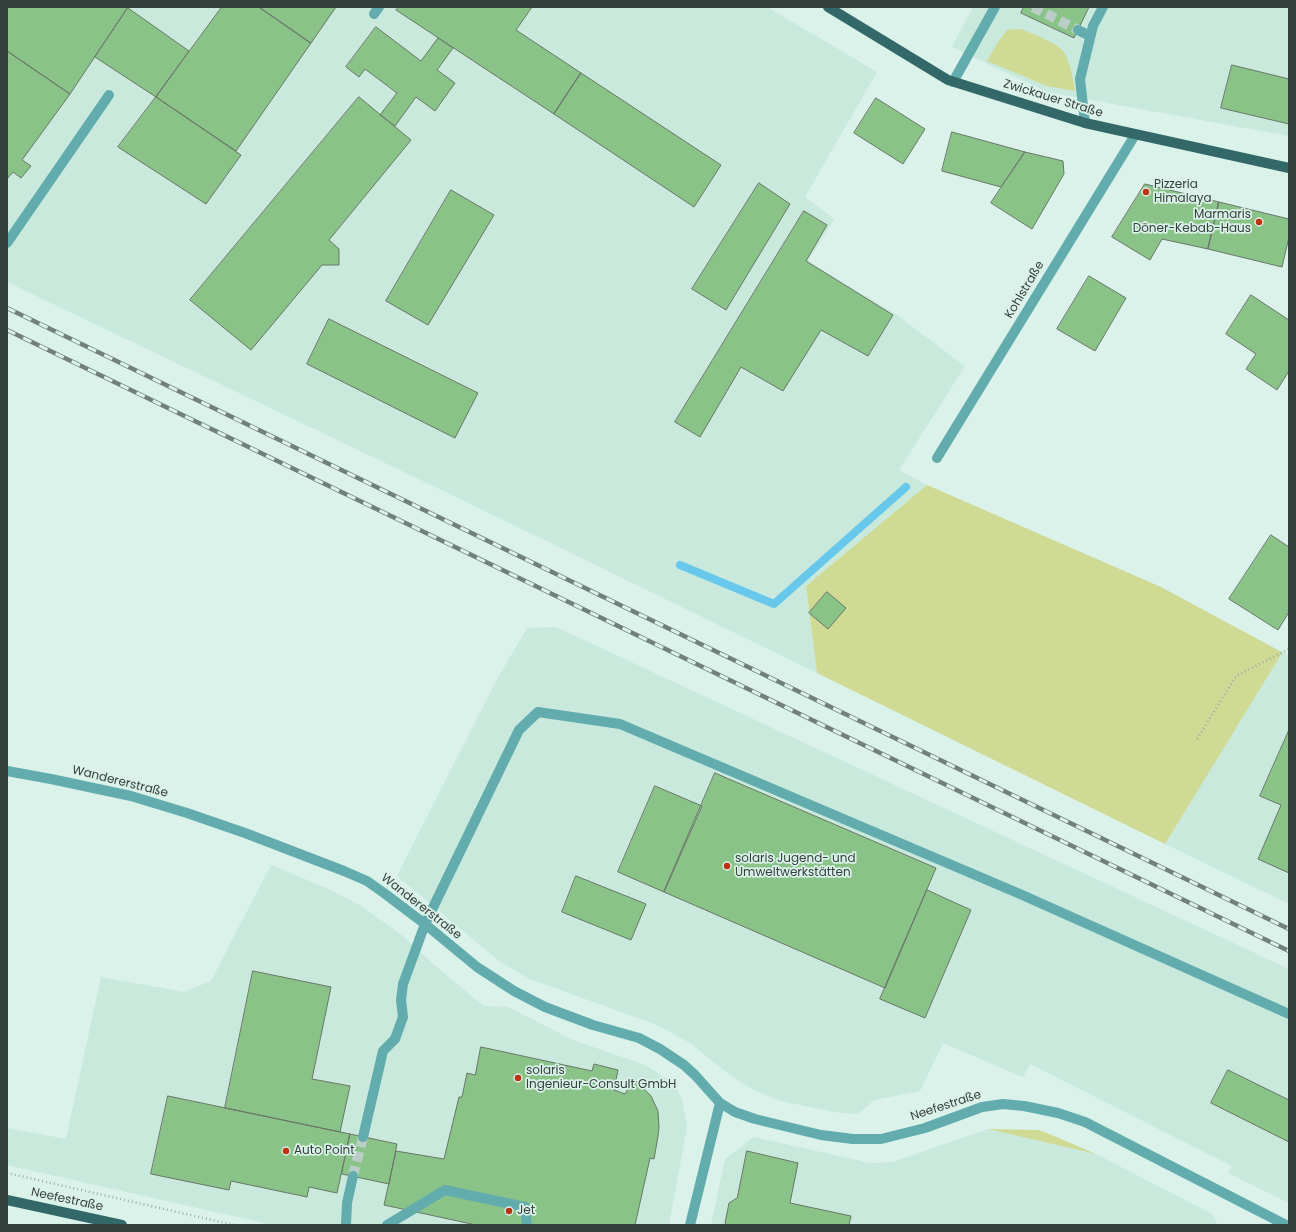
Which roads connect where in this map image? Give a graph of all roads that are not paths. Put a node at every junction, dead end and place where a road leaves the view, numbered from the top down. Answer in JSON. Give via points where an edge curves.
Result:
{"nodes":[{"id":1,"x":828,"y":7,"type":"edge"},
{"id":2,"x":995,"y":7,"type":"edge"},
{"id":3,"x":1102,"y":7,"type":"edge"},
{"id":4,"x":1078,"y":30,"type":"tunnel mouth"},
{"id":5,"x":1090,"y":36,"type":"junction"},
{"id":6,"x":953,"y":82,"type":"junction"},
{"id":7,"x":109,"y":95,"type":"dead end"},
{"id":8,"x":1085,"y":123,"type":"junction"},
{"id":9,"x":1135,"y":135,"type":"junction"},
{"id":10,"x":1289,"y":168,"type":"edge"},
{"id":11,"x":7,"y":243,"type":"edge"},
{"id":12,"x":937,"y":458,"type":"dead end"},
{"id":13,"x":7,"y":771,"type":"edge"},
{"id":14,"x":425,"y":924,"type":"junction"},
{"id":15,"x":1289,"y":1014,"type":"edge"},
{"id":16,"x":720,"y":1103,"type":"junction"},
{"id":17,"x":363,"y":1137,"type":"tunnel mouth"},
{"id":18,"x":353,"y":1176,"type":"tunnel mouth"},
{"id":19,"x":7,"y":1200,"type":"edge"},
{"id":20,"x":122,"y":1225,"type":"edge"},
{"id":21,"x":346,"y":1225,"type":"edge"},
{"id":22,"x":387,"y":1225,"type":"edge"},
{"id":23,"x":527,"y":1225,"type":"edge"},
{"id":24,"x":690,"y":1225,"type":"edge"},
{"id":25,"x":1286,"y":1225,"type":"edge"}],
"edges":[{"from":1,"to":6,"type":"main road","name":"Zwickauer Straße"},
{"from":2,"to":6,"type":"street"},
{"from":3,"to":5,"type":"street"},
{"from":4,"to":5,"type":"street"},
{"from":5,"to":8,"type":"street","via":[[1080,79]]},
{"from":6,"to":8,"type":"main road","name":"Zwickauer Straße"},
{"from":7,"to":11,"type":"street"},
{"from":8,"to":9,"type":"main road","name":"Zwickauer Straße"},
{"from":9,"to":10,"type":"main road","name":"Zwickauer Straße"},
{"from":9,"to":12,"type":"street","name":"Kohlstraße"},
{"from":13,"to":14,"type":"street","name":"Wandererstraße","via":[[132,796],[244,833],[367,881]]},
{"from":14,"to":15,"type":"street","via":[[519,730],[538,712],[620,724],[1020,894]]},
{"from":14,"to":16,"type":"street","name":"Wandererstraße","via":[[477,967],[545,1008],[639,1038],[660,1049],[684,1065]]},
{"from":14,"to":17,"type":"street","via":[[403,984],[403,1017],[395,1039],[383,1051]]},
{"from":16,"to":24,"type":"street"},
{"from":16,"to":25,"type":"street","name":"Neefestraße","via":[[755,1120],[827,1136],[853,1139],[882,1139],[924,1128],[982,1107],[1003,1104],[1058,1113],[1085,1122]]},
{"from":18,"to":21,"type":"street","via":[[347,1203]]},
{"from":19,"to":20,"type":"main road","name":"Neefestraße"},
{"from":22,"to":23,"type":"street","via":[[445,1190],[525,1207]]}]}
